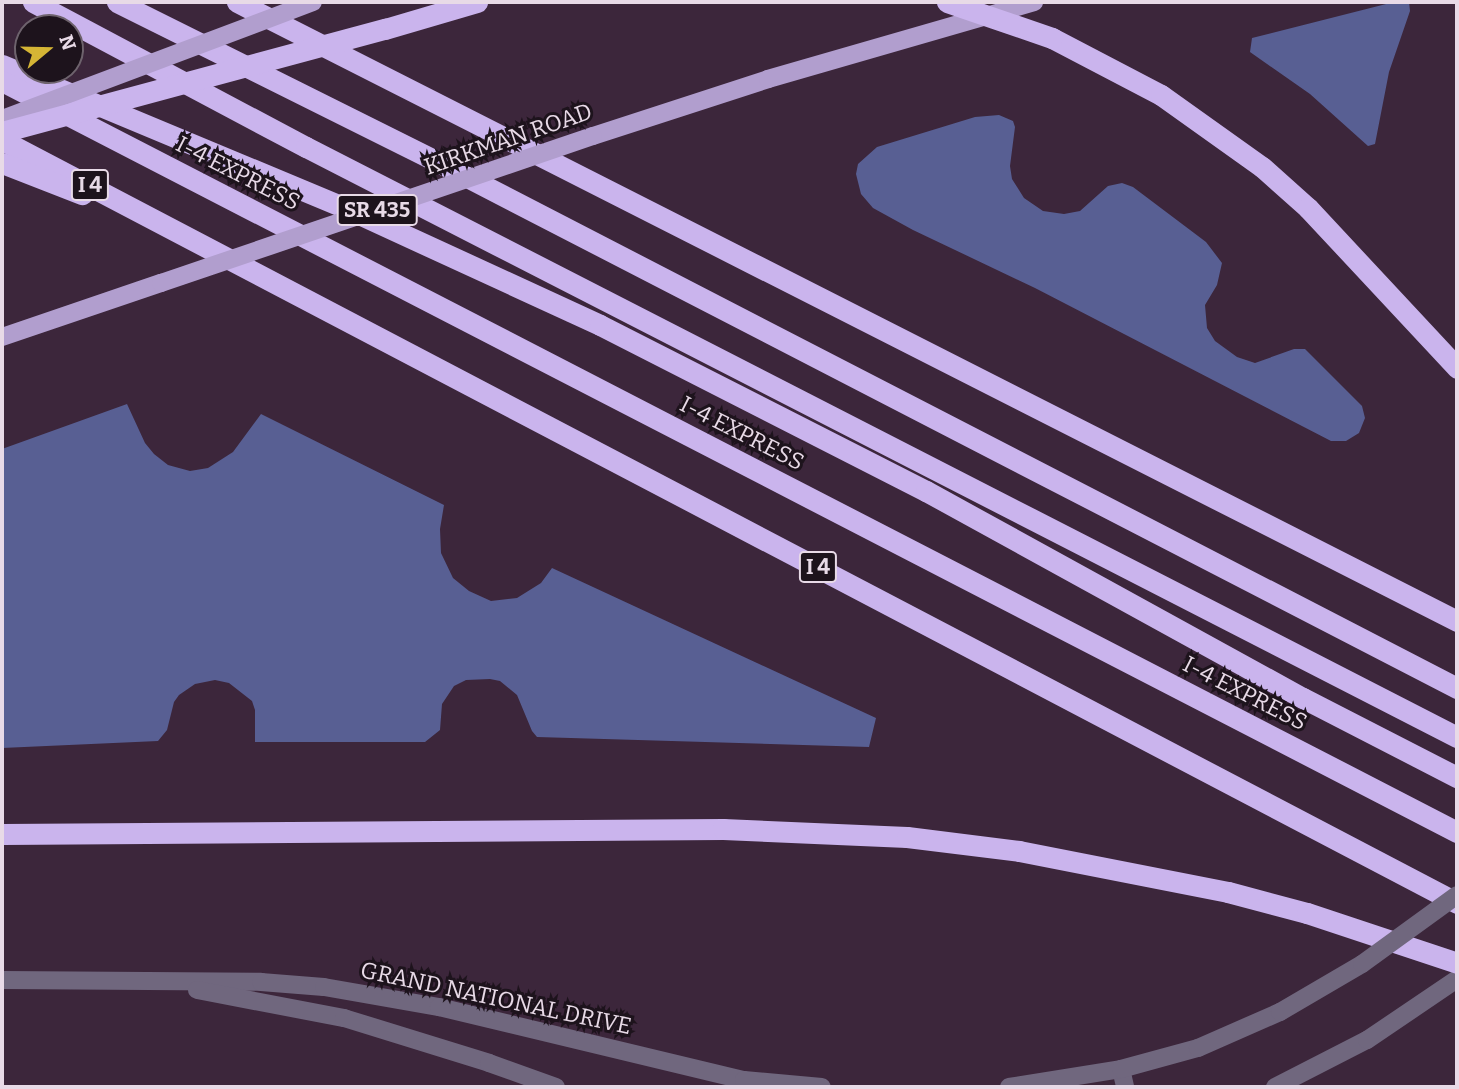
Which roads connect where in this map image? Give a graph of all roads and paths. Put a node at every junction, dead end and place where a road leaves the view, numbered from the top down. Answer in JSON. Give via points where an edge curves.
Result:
{"nodes":[{"id":1,"x":33,"y":2,"type":"edge"},
{"id":2,"x":117,"y":2,"type":"edge"},
{"id":3,"x":237,"y":2,"type":"edge"},
{"id":4,"x":313,"y":2,"type":"edge"},
{"id":5,"x":478,"y":2,"type":"edge"},
{"id":6,"x":947,"y":2,"type":"edge"},
{"id":7,"x":1034,"y":2,"type":"edge"},
{"id":8,"x":2,"y":65,"type":"edge"},
{"id":9,"x":2,"y":81,"type":"edge"},
{"id":10,"x":2,"y":119,"type":"edge"},
{"id":11,"x":2,"y":132,"type":"edge"},
{"id":12,"x":2,"y":140,"type":"edge"},
{"id":13,"x":2,"y":163,"type":"edge"},
{"id":14,"x":179,"y":231,"type":"junction"},
{"id":15,"x":2,"y":337,"type":"edge"},
{"id":16,"x":1457,"y":368,"type":"edge"},
{"id":17,"x":1457,"y":621,"type":"edge"},
{"id":18,"x":1457,"y":688,"type":"edge"},
{"id":19,"x":1457,"y":737,"type":"edge"},
{"id":20,"x":1457,"y":777,"type":"edge"},
{"id":21,"x":1457,"y":832,"type":"edge"},
{"id":22,"x":2,"y":834,"type":"edge"},
{"id":23,"x":1457,"y":895,"type":"edge"},
{"id":24,"x":1457,"y":903,"type":"edge"},
{"id":25,"x":1457,"y":963,"type":"edge"},
{"id":26,"x":2,"y":980,"type":"edge"},
{"id":27,"x":156,"y":982,"type":"junction"},
{"id":28,"x":1450,"y":984,"type":"edge"},
{"id":29,"x":1121,"y":1069,"type":"junction"},
{"id":30,"x":1083,"y":1082,"type":"edge"},
{"id":31,"x":556,"y":1087,"type":"edge"},
{"id":32,"x":822,"y":1087,"type":"edge"},
{"id":33,"x":1009,"y":1087,"type":"edge"},
{"id":34,"x":1125,"y":1087,"type":"edge"},
{"id":35,"x":1275,"y":1087,"type":"edge"}],
"edges":[{"from":1,"to":19,"type":"highway","via":[[306,147]]},
{"from":2,"to":18,"type":"highway","via":[[439,162]]},
{"from":3,"to":17,"type":"highway"},
{"from":4,"to":10,"type":"main road","bridge":true},
{"from":5,"to":11,"type":"highway","bridge":true},
{"from":6,"to":16,"type":"highway","bridge":true,"via":[[1052,38],[1161,95],[1245,153],[1308,208]]},
{"from":7,"to":15,"type":"main road","name":"KIRKMAN ROAD","number":"SR 435","bridge":true,"via":[[768,79]]},
{"from":8,"to":20,"type":"highway","via":[[348,209],[600,325],[926,491]]},
{"from":9,"to":21,"type":"highway","name":"I-4 EXPRESS"},
{"from":12,"to":14,"type":"highway","number":"I 4"},
{"from":13,"to":14,"type":"highway"},
{"from":14,"to":24,"type":"highway","number":"I 4"},
{"from":22,"to":25,"type":"highway","via":[[723,829],[907,837],[1019,851],[1217,890],[1307,913]]},
{"from":23,"to":29,"type":"street","bridge":true,"via":[[1362,964],[1300,1001],[1236,1033]]},
{"from":26,"to":27,"type":"street","name":"GRAND NATIONAL DRIVE"},
{"from":27,"to":31,"type":"street","name":"GRAND NATIONAL DRIVE","via":[[344,1018]]},
{"from":27,"to":32,"type":"street","name":"GRAND NATIONAL DRIVE","via":[[324,987],[439,1007],[744,1080]]},
{"from":28,"to":35,"type":"street","via":[[1367,1040]]},
{"from":29,"to":30,"type":"street"},
{"from":29,"to":34,"type":"street"},
{"from":30,"to":33,"type":"street"}]}
